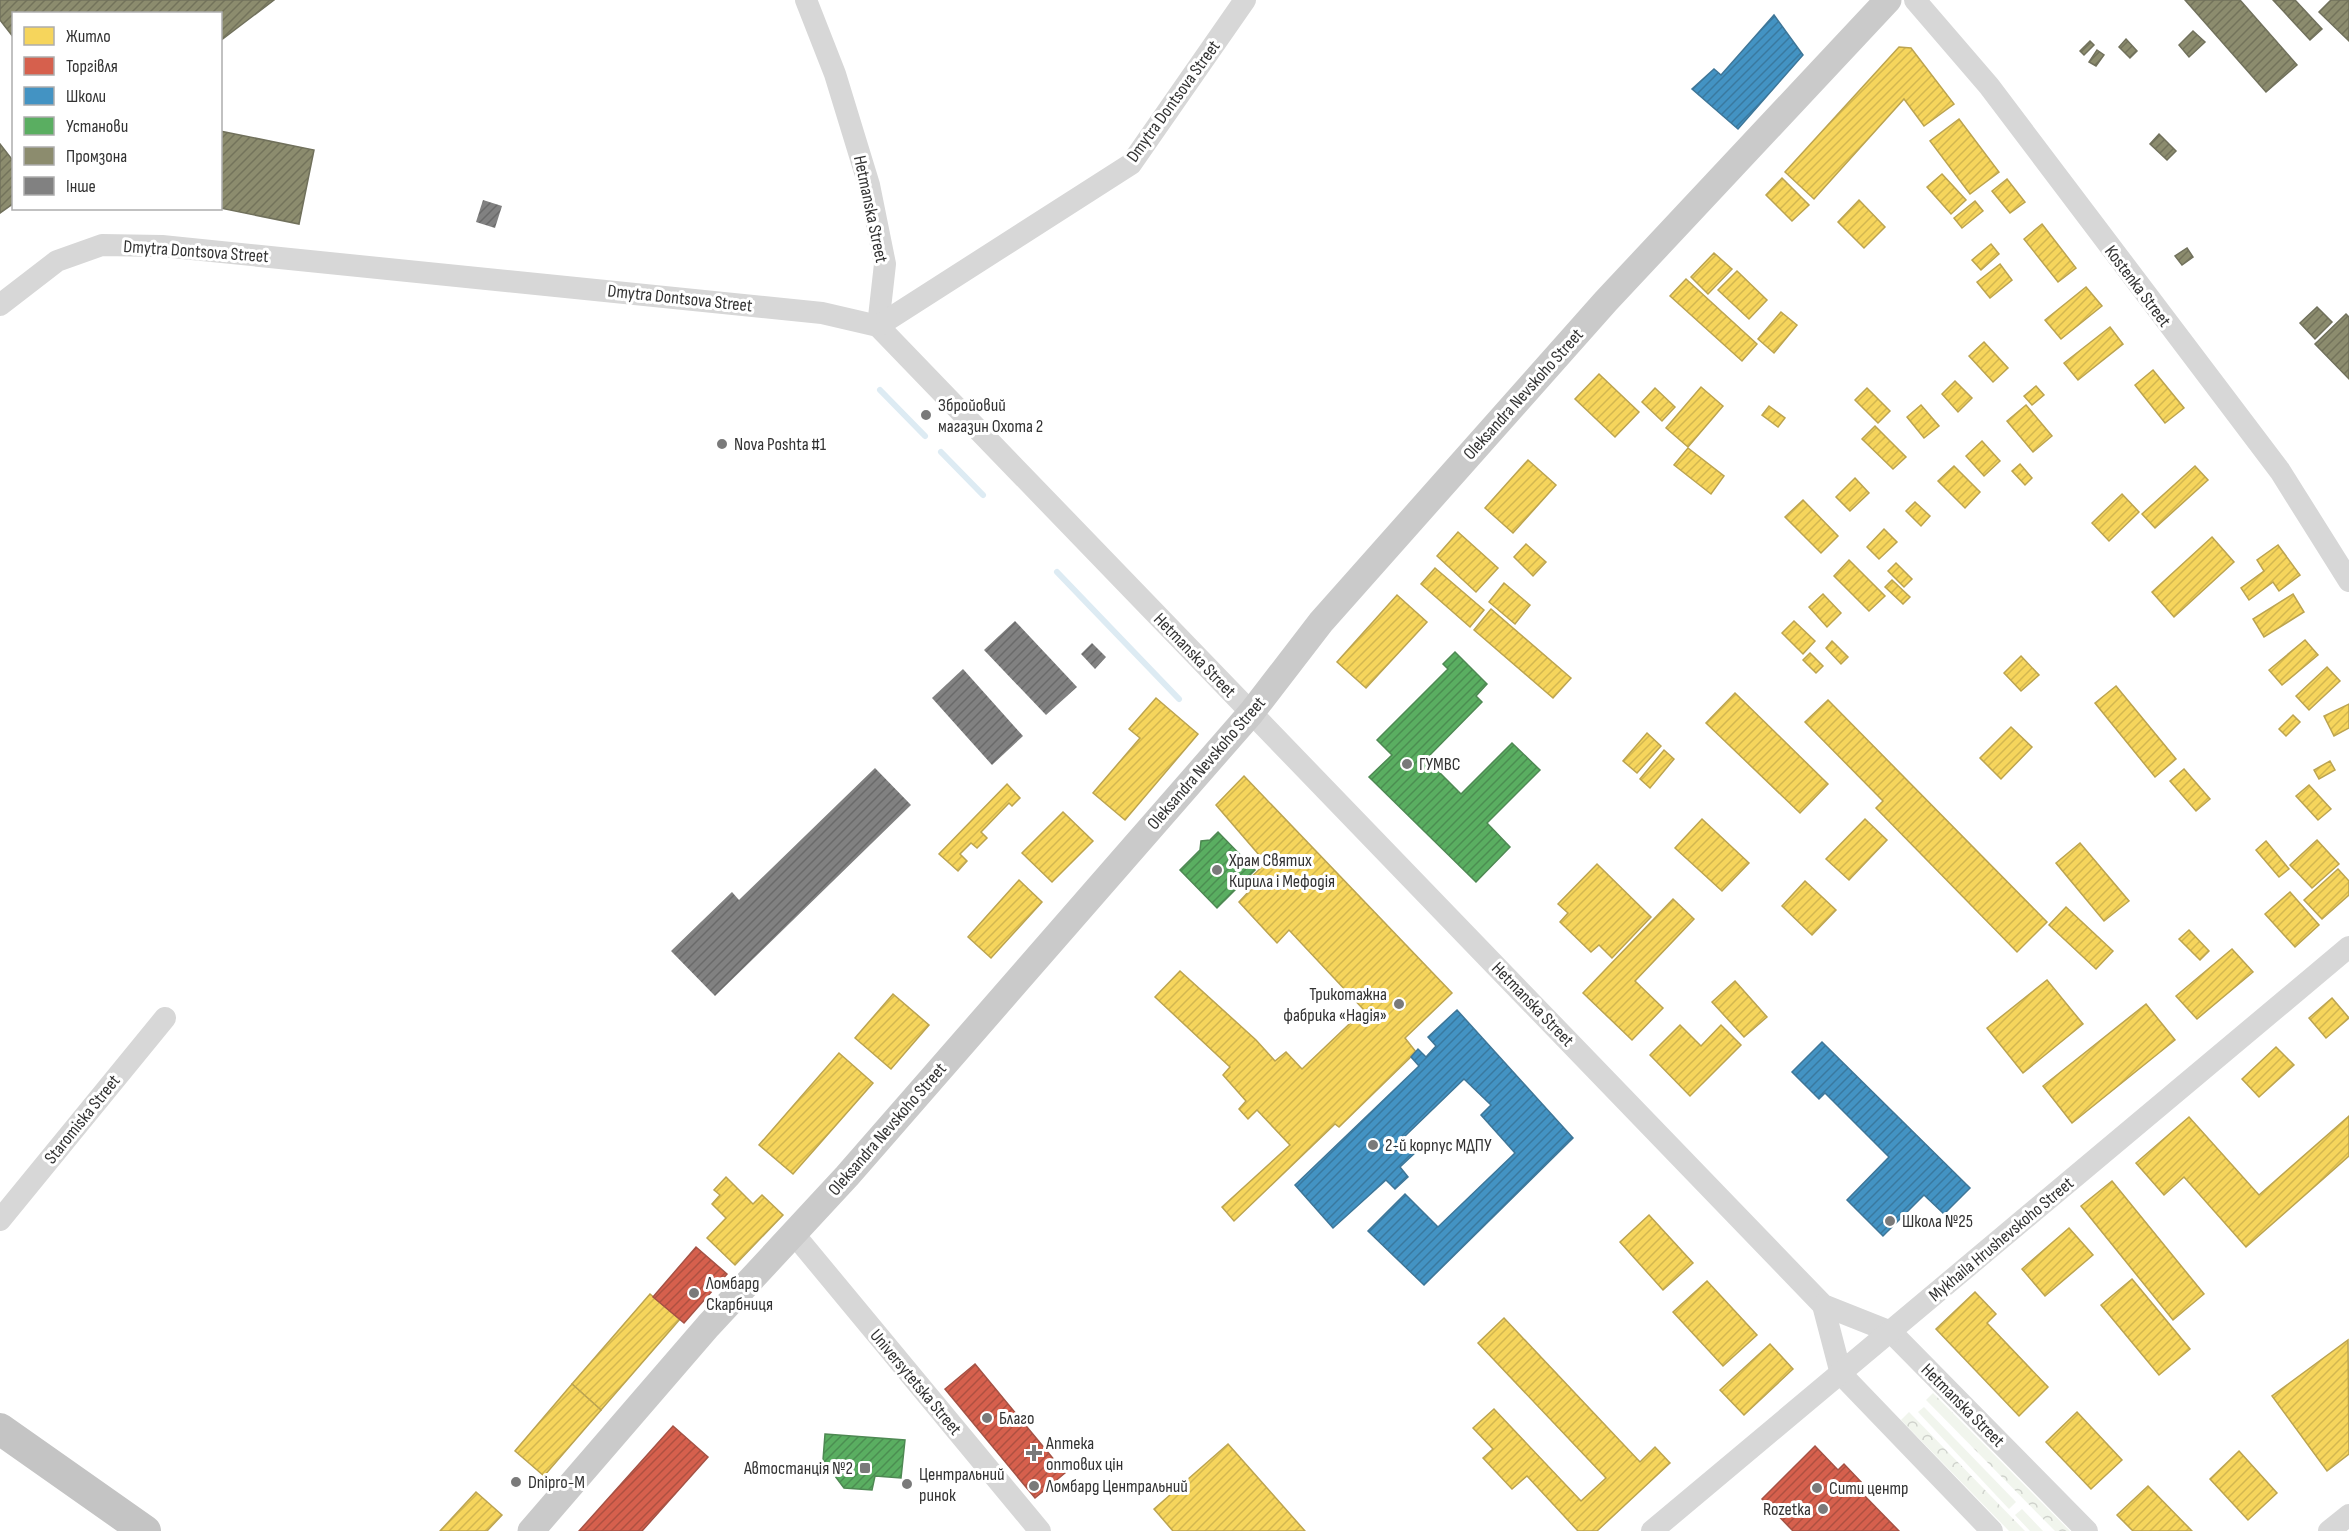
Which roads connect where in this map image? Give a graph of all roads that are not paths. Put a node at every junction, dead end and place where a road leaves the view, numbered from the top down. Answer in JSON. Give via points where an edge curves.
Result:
{"nodes":[{"id":1,"x":806,"y":0,"type":"edge"},
{"id":2,"x":1245,"y":0,"type":"edge"},
{"id":3,"x":1888,"y":0,"type":"edge"},
{"id":4,"x":1915,"y":0,"type":"edge"},
{"id":5,"x":0,"y":305,"type":"edge"},
{"id":6,"x":878,"y":326,"type":"junction"},
{"id":7,"x":2349,"y":581,"type":"edge"},
{"id":8,"x":1251,"y":713,"type":"junction"},
{"id":9,"x":2349,"y":947,"type":"edge"},
{"id":10,"x":165,"y":1018,"type":"dead end"},
{"id":11,"x":0,"y":1221,"type":"edge"},
{"id":12,"x":793,"y":1233,"type":"junction"},
{"id":13,"x":1823,"y":1305,"type":"junction"},
{"id":14,"x":1891,"y":1332,"type":"junction"},
{"id":15,"x":1841,"y":1374,"type":"junction"},
{"id":16,"x":0,"y":1429,"type":"edge"},
{"id":17,"x":2349,"y":1515,"type":"edge"},
{"id":18,"x":145,"y":1531,"type":"edge"},
{"id":19,"x":531,"y":1531,"type":"edge"},
{"id":20,"x":1040,"y":1531,"type":"edge"},
{"id":21,"x":1652,"y":1531,"type":"edge"},
{"id":22,"x":1992,"y":1531,"type":"edge"},
{"id":23,"x":2087,"y":1531,"type":"edge"},
{"id":24,"x":2329,"y":1531,"type":"edge"}],
"edges":[{"from":1,"to":6,"type":"street","name":"Hetmanska Street","via":[[835,74],[868,184],[885,264]]},
{"from":2,"to":6,"type":"street","name":"Dmytra Dontsova Street","via":[[1131,164]]},
{"from":3,"to":8,"type":"main road","name":"Oleksandra Nevskoho Street","via":[[1606,301],[1321,622]]},
{"from":4,"to":7,"type":"street","name":"Kostenka Street","via":[[1989,86],[2280,471]]},
{"from":5,"to":6,"type":"street","name":"Dmytra Dontsova Street","via":[[57,261],[102,245],[162,246],[822,313]]},
{"from":6,"to":8,"type":"street","name":"Hetmanska Street"},
{"from":8,"to":12,"type":"main road","name":"Oleksandra Nevskoho Street","via":[[848,1176]]},
{"from":8,"to":13,"type":"street","name":"Hetmanska Street"},
{"from":9,"to":14,"type":"street","name":"Mykhaila Hrushevskoho Street"},
{"from":10,"to":11,"type":"street","name":"Staromiska Street"},
{"from":12,"to":19,"type":"main road","name":"Oleksandra Nevskoho Street"},
{"from":12,"to":20,"type":"street","name":"Universytetska Street"},
{"from":13,"to":14,"type":"street","name":"Hetmanska Street"},
{"from":13,"to":15,"type":"street","name":"Hetmanska Street"},
{"from":14,"to":15,"type":"street","name":"Mykhaila Hrushevskoho Street"},
{"from":14,"to":23,"type":"street","name":"Hetmanska Street"},
{"from":15,"to":21,"type":"street","name":"Mykhaila Hrushevskoho Street"},
{"from":15,"to":22,"type":"street","name":"Hetmanska Street"},
{"from":16,"to":18,"type":"highway"},
{"from":17,"to":24,"type":"street"}]}
